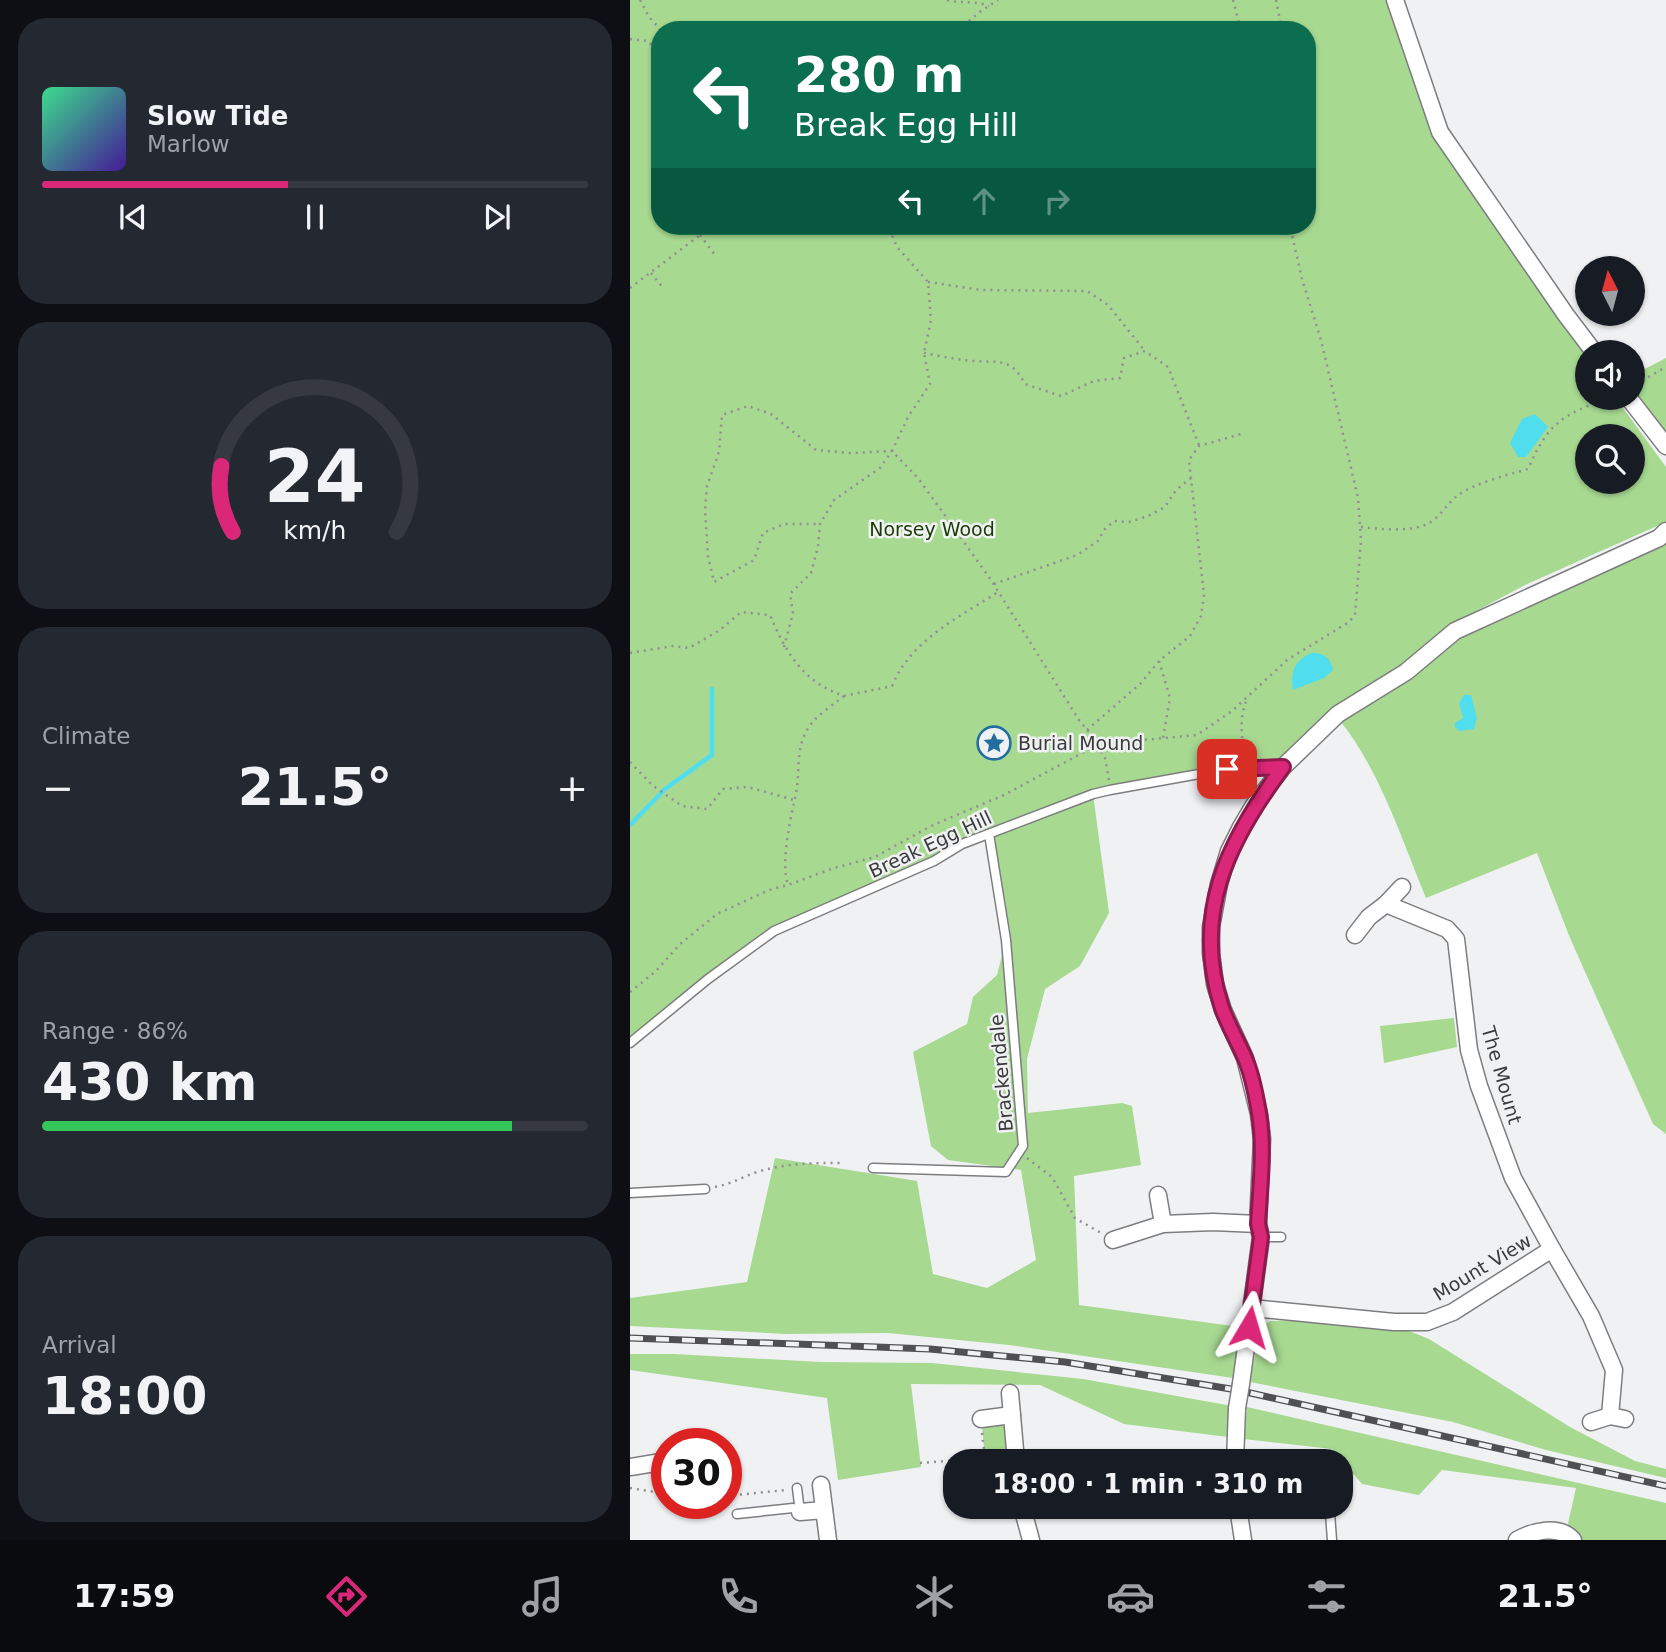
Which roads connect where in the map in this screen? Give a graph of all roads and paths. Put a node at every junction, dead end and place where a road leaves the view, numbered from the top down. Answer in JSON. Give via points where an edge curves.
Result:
{"nodes":[{"id":1,"x":640,"y":0,"type":"edge"},
{"id":2,"x":947,"y":0,"type":"edge"},
{"id":3,"x":999,"y":0,"type":"edge"},
{"id":4,"x":1233,"y":0,"type":"edge"},
{"id":5,"x":1276,"y":0,"type":"edge"},
{"id":6,"x":1395,"y":0,"type":"edge"},
{"id":7,"x":989,"y":5,"type":"junction"},
{"id":8,"x":652,"y":21,"type":"edge"},
{"id":9,"x":969,"y":21,"type":"edge"},
{"id":10,"x":1239,"y":21,"type":"edge"},
{"id":11,"x":1280,"y":21,"type":"edge"},
{"id":12,"x":630,"y":39,"type":"edge"},
{"id":13,"x":651,"y":44,"type":"edge"},
{"id":14,"x":700,"y":235,"type":"joint"},
{"id":15,"x":892,"y":235,"type":"edge"},
{"id":16,"x":1292,"y":235,"type":"edge"},
{"id":17,"x":715,"y":255,"type":"dead end"},
{"id":18,"x":652,"y":273,"type":"junction"},
{"id":19,"x":928,"y":282,"type":"junction"},
{"id":20,"x":630,"y":288,"type":"edge"},
{"id":21,"x":664,"y":289,"type":"dead end"},
{"id":22,"x":1585,"y":340,"type":"edge"},
{"id":23,"x":1145,"y":351,"type":"junction"},
{"id":24,"x":924,"y":353,"type":"junction"},
{"id":25,"x":1666,"y":367,"type":"edge"},
{"id":26,"x":1645,"y":379,"type":"edge"},
{"id":27,"x":1578,"y":410,"type":"edge"},
{"id":28,"x":1638,"y":410,"type":"edge"},
{"id":29,"x":1241,"y":434,"type":"dead end"},
{"id":30,"x":1199,"y":446,"type":"junction"},
{"id":31,"x":1666,"y":446,"type":"edge"},
{"id":32,"x":892,"y":451,"type":"junction"},
{"id":33,"x":1191,"y":478,"type":"junction"},
{"id":34,"x":820,"y":524,"type":"junction"},
{"id":35,"x":1360,"y":527,"type":"junction"},
{"id":36,"x":1662,"y":535,"type":"edge"},
{"id":37,"x":994,"y":584,"type":"junction"},
{"id":38,"x":999,"y":592,"type":"junction"},
{"id":39,"x":784,"y":647,"type":"junction"},
{"id":40,"x":630,"y":653,"type":"edge"},
{"id":41,"x":1159,"y":661,"type":"junction"},
{"id":42,"x":1249,"y":694,"type":"junction"},
{"id":43,"x":844,"y":696,"type":"junction"},
{"id":44,"x":1087,"y":730,"type":"junction"},
{"id":45,"x":1163,"y":738,"type":"junction"},
{"id":46,"x":1099,"y":744,"type":"junction"},
{"id":47,"x":630,"y":762,"type":"edge"},
{"id":48,"x":1246,"y":764,"type":"dead end"},
{"id":49,"x":1283,"y":767,"type":"junction"},
{"id":50,"x":1110,"y":790,"type":"junction"},
{"id":51,"x":794,"y":800,"type":"junction"},
{"id":52,"x":989,"y":834,"type":"junction"},
{"id":53,"x":788,"y":885,"type":"junction"},
{"id":54,"x":1402,"y":887,"type":"dead end"},
{"id":55,"x":1386,"y":904,"type":"junction"},
{"id":56,"x":1354,"y":935,"type":"dead end"},
{"id":57,"x":630,"y":992,"type":"edge"},
{"id":58,"x":630,"y":1043,"type":"edge"},
{"id":59,"x":1019,"y":1152,"type":"junction"},
{"id":60,"x":844,"y":1163,"type":"dead end"},
{"id":61,"x":873,"y":1168,"type":"dead end"},
{"id":62,"x":705,"y":1189,"type":"joint"},
{"id":63,"x":630,"y":1193,"type":"edge"},
{"id":64,"x":1158,"y":1195,"type":"dead end"},
{"id":65,"x":1163,"y":1224,"type":"junction"},
{"id":66,"x":1260,"y":1231,"type":"junction"},
{"id":67,"x":1281,"y":1237,"type":"dead end"},
{"id":68,"x":1113,"y":1240,"type":"joint"},
{"id":69,"x":1552,"y":1249,"type":"junction"},
{"id":70,"x":1252,"y":1308,"type":"junction"},
{"id":71,"x":1010,"y":1393,"type":"dead end"},
{"id":72,"x":1012,"y":1415,"type":"junction"},
{"id":73,"x":981,"y":1419,"type":"joint"},
{"id":74,"x":1591,"y":1422,"type":"dead end"},
{"id":75,"x":984,"y":1449,"type":"edge"},
{"id":76,"x":1014,"y":1449,"type":"edge"},
{"id":77,"x":1236,"y":1449,"type":"edge"},
{"id":78,"x":943,"y":1461,"type":"edge"},
{"id":79,"x":920,"y":1463,"type":"dead end"},
{"id":80,"x":651,"y":1464,"type":"edge"},
{"id":81,"x":630,"y":1467,"type":"edge"},
{"id":82,"x":821,"y":1486,"type":"dead end"},
{"id":83,"x":630,"y":1488,"type":"edge"},
{"id":84,"x":797,"y":1488,"type":"joint"},
{"id":85,"x":651,"y":1491,"type":"edge"},
{"id":86,"x":742,"y":1494,"type":"edge"},
{"id":87,"x":824,"y":1510,"type":"junction"},
{"id":88,"x":800,"y":1512,"type":"junction"},
{"id":89,"x":742,"y":1513,"type":"edge"},
{"id":90,"x":1025,"y":1519,"type":"edge"},
{"id":91,"x":1240,"y":1519,"type":"edge"},
{"id":92,"x":1330,"y":1519,"type":"edge"},
{"id":93,"x":828,"y":1540,"type":"edge"},
{"id":94,"x":1031,"y":1540,"type":"edge"},
{"id":95,"x":1243,"y":1540,"type":"edge"},
{"id":96,"x":1332,"y":1540,"type":"edge"},
{"id":97,"x":1517,"y":1540,"type":"edge"},
{"id":98,"x":1573,"y":1540,"type":"edge"}],
"edges":[{"from":1,"to":8,"type":"path"},
{"from":2,"to":7,"type":"path"},
{"from":3,"to":7,"type":"path"},
{"from":4,"to":10,"type":"path"},
{"from":5,"to":11,"type":"path"},
{"from":6,"to":22,"type":"street","via":[[1440,132]]},
{"from":7,"to":9,"type":"path"},
{"from":12,"to":13,"type":"path"},
{"from":14,"to":17,"type":"path"},
{"from":14,"to":18,"type":"path"},
{"from":15,"to":19,"type":"path"},
{"from":16,"to":35,"type":"path","via":[[1344,433]]},
{"from":18,"to":20,"type":"path"},
{"from":18,"to":21,"type":"path"},
{"from":19,"to":23,"type":"path","via":[[992,291],[1087,291],[1108,305]]},
{"from":19,"to":24,"type":"path","via":[[931,320]]},
{"from":23,"to":24,"type":"path","via":[[1124,358],[1120,378],[1094,381],[1061,396],[1025,384],[1018,371],[999,360]]},
{"from":23,"to":30,"type":"path","via":[[1168,367]]},
{"from":24,"to":32,"type":"path","via":[[930,384]]},
{"from":25,"to":26,"type":"path"},
{"from":27,"to":35,"type":"path","via":[[1564,416],[1540,442],[1528,469],[1458,495],[1431,522],[1403,528]]},
{"from":28,"to":31,"type":"street"},
{"from":29,"to":30,"type":"path"},
{"from":30,"to":33,"type":"path","via":[[1189,460]]},
{"from":32,"to":34,"type":"path","via":[[880,468],[834,500]]},
{"from":32,"to":34,"type":"path","via":[[816,450],[771,414],[748,407],[722,415],[719,452],[707,486],[705,510],[714,582],[754,560],[763,533],[784,524]]},
{"from":32,"to":37,"type":"path","via":[[918,478]]},
{"from":33,"to":37,"type":"path","via":[[1165,507],[1129,522],[1114,521],[1098,541],[1077,555]]},
{"from":33,"to":41,"type":"path","via":[[1204,595],[1201,616],[1190,636]]},
{"from":34,"to":39,"type":"path","via":[[811,573],[790,594],[793,613]]},
{"from":35,"to":42,"type":"path","via":[[1355,615],[1287,660]]},
{"from":36,"to":49,"type":"street","via":[[1455,631],[1406,672],[1338,714]]},
{"from":37,"to":38,"type":"path"},
{"from":38,"to":43,"type":"path","via":[[935,631],[900,667],[892,686]]},
{"from":38,"to":44,"type":"path"},
{"from":39,"to":40,"type":"path","via":[[770,615],[748,611],[689,648]]},
{"from":39,"to":43,"type":"path","via":[[827,691]]},
{"from":41,"to":44,"type":"path"},
{"from":41,"to":45,"type":"path","via":[[1170,698]]},
{"from":42,"to":45,"type":"path","via":[[1197,735]]},
{"from":42,"to":48,"type":"path","via":[[1242,718]]},
{"from":43,"to":51,"type":"path","via":[[805,734]]},
{"from":44,"to":46,"type":"path"},
{"from":45,"to":46,"type":"path"},
{"from":46,"to":50,"type":"path"},
{"from":46,"to":53,"type":"path","via":[[875,857]]},
{"from":47,"to":51,"type":"path","via":[[682,806],[707,809],[723,789],[748,787]]},
{"from":49,"to":50,"type":"lane","name":"Break Egg Hill","via":[[1227,769]]},
{"from":49,"to":66,"type":"street","via":[[1254,805],[1229,851],[1211,927],[1215,984],[1245,1058],[1259,1114]]},
{"from":50,"to":52,"type":"lane","name":"Break Egg Hill"},
{"from":51,"to":53,"type":"path","via":[[785,859]]},
{"from":52,"to":58,"type":"lane","name":"Break Egg Hill","via":[[774,931]]},
{"from":52,"to":59,"type":"lane","name":"Brackendale","via":[[1006,940],[1023,1146]]},
{"from":53,"to":57,"type":"path","via":[[717,914]]},
{"from":54,"to":55,"type":"street"},
{"from":55,"to":56,"type":"street"},
{"from":55,"to":69,"type":"street","name":"The Mount","via":[[1447,929],[1456,939],[1469,1050],[1479,1086],[1513,1178]]},
{"from":59,"to":61,"type":"lane","name":"Brackendale","via":[[1006,1172]]},
{"from":59,"to":68,"type":"path","via":[[1052,1177],[1075,1218]]},
{"from":60,"to":62,"type":"path","via":[[793,1164]]},
{"from":62,"to":63,"type":"lane"},
{"from":64,"to":65,"type":"street"},
{"from":65,"to":66,"type":"street","via":[[1213,1222]]},
{"from":65,"to":68,"type":"street"},
{"from":66,"to":67,"type":"lane"},
{"from":66,"to":70,"type":"street"},
{"from":69,"to":70,"type":"street","name":"Mount View","via":[[1453,1312],[1427,1322]]},
{"from":69,"to":74,"type":"street","name":"Mount View","via":[[1591,1316],[1614,1370],[1617,1417]]},
{"from":70,"to":77,"type":"street","bridge":true,"via":[[1237,1408]]},
{"from":71,"to":72,"type":"street"},
{"from":72,"to":73,"type":"street"},
{"from":72,"to":76,"type":"street"},
{"from":73,"to":75,"type":"path"},
{"from":78,"to":79,"type":"path"},
{"from":80,"to":81,"type":"street"},
{"from":82,"to":87,"type":"street"},
{"from":83,"to":85,"type":"path"},
{"from":84,"to":86,"type":"path"},
{"from":84,"to":88,"type":"lane"},
{"from":87,"to":88,"type":"street"},
{"from":87,"to":93,"type":"street"},
{"from":88,"to":89,"type":"lane","via":[[793,1508]]},
{"from":90,"to":94,"type":"street"},
{"from":91,"to":95,"type":"street"},
{"from":92,"to":96,"type":"lane"},
{"from":97,"to":98,"type":"street","via":[[1548,1530]]}]}
